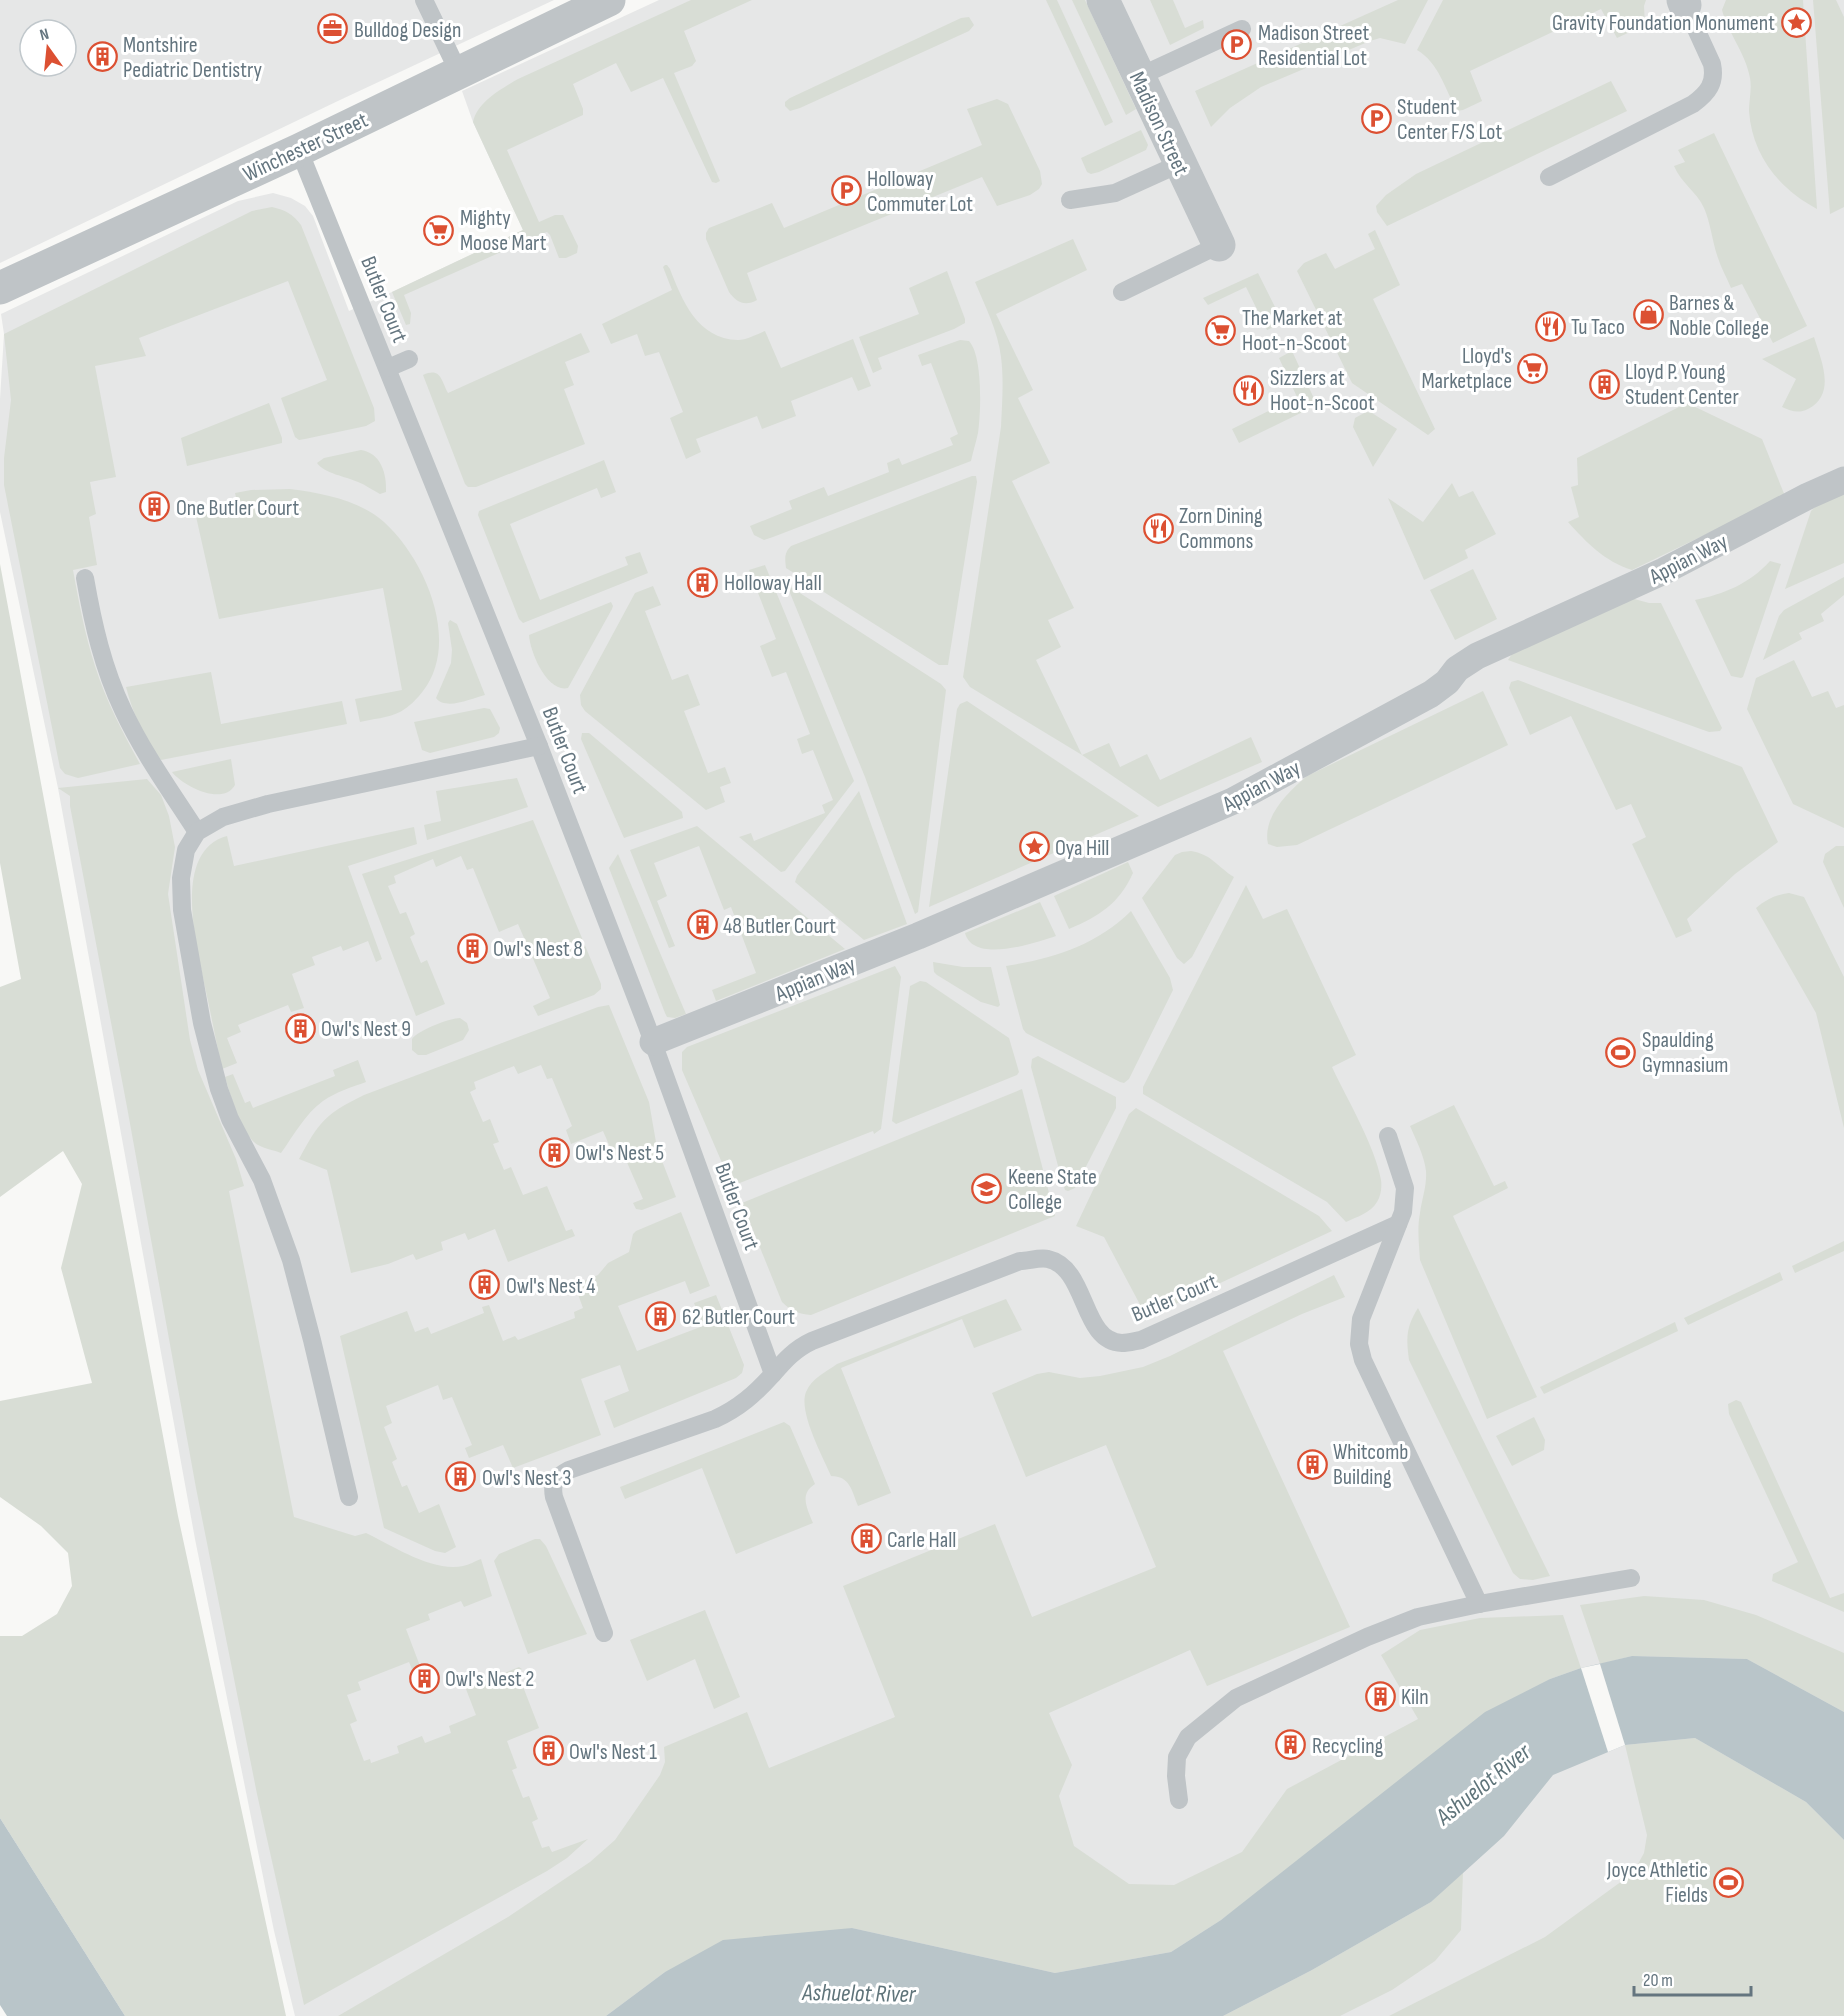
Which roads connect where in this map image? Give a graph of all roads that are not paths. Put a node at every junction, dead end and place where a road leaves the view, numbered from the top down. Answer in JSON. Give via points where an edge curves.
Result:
{"nodes":[{"id":1,"x":424,"y":0,"type":"edge"},
{"id":2,"x":609,"y":0,"type":"edge"},
{"id":3,"x":1103,"y":0,"type":"edge"},
{"id":4,"x":1684,"y":2,"type":"edge"},
{"id":5,"x":1242,"y":29,"type":"dead end"},
{"id":6,"x":459,"y":73,"type":"junction"},
{"id":7,"x":1138,"y":77,"type":"junction"},
{"id":8,"x":298,"y":150,"type":"junction"},
{"id":9,"x":1179,"y":164,"type":"junction"},
{"id":10,"x":1549,"y":177,"type":"dead end"},
{"id":11,"x":1070,"y":200,"type":"dead end"},
{"id":12,"x":1219,"y":245,"type":"joint"},
{"id":13,"x":0,"y":288,"type":"edge"},
{"id":14,"x":1122,"y":292,"type":"dead end"},
{"id":15,"x":409,"y":359,"type":"dead end"},
{"id":16,"x":388,"y":368,"type":"junction"},
{"id":17,"x":1844,"y":480,"type":"edge"},
{"id":18,"x":85,"y":578,"type":"dead end"},
{"id":19,"x":539,"y":746,"type":"junction"},
{"id":20,"x":197,"y":832,"type":"junction"},
{"id":21,"x":653,"y":1042,"type":"junction"},
{"id":22,"x":1388,"y":1136,"type":"dead end"},
{"id":23,"x":1398,"y":1224,"type":"junction"},
{"id":24,"x":773,"y":1374,"type":"junction"},
{"id":25,"x":349,"y":1497,"type":"dead end"},
{"id":26,"x":1631,"y":1578,"type":"dead end"},
{"id":27,"x":1479,"y":1604,"type":"junction"},
{"id":28,"x":604,"y":1633,"type":"dead end"},
{"id":29,"x":1179,"y":1800,"type":"dead end"}],
"edges":[{"from":1,"to":6,"type":"lane"},
{"from":2,"to":6,"type":"street","name":"Winchester Street"},
{"from":3,"to":7,"type":"street","name":"Madison Street"},
{"from":4,"to":10,"type":"lane","via":[[1712,64],[1709,91],[1693,104]]},
{"from":5,"to":7,"type":"lane"},
{"from":6,"to":8,"type":"street","name":"Winchester Street"},
{"from":7,"to":9,"type":"street","name":"Madison Street"},
{"from":8,"to":13,"type":"street","name":"Winchester Street"},
{"from":8,"to":16,"type":"lane","name":"Butler Court"},
{"from":9,"to":11,"type":"lane","via":[[1115,193]]},
{"from":9,"to":12,"type":"street","name":"Madison Street"},
{"from":12,"to":14,"type":"lane"},
{"from":15,"to":16,"type":"lane"},
{"from":16,"to":19,"type":"lane","name":"Butler Court"},
{"from":17,"to":21,"type":"street","name":"Appian Way","via":[[1664,571],[1477,656],[1431,694],[1233,801],[928,931]]},
{"from":18,"to":20,"type":"lane","via":[[94,629],[124,712]]},
{"from":19,"to":20,"type":"lane","via":[[267,804],[223,817]]},
{"from":19,"to":21,"type":"lane","name":"Butler Court"},
{"from":20,"to":25,"type":"lane","via":[[186,850],[181,878],[182,910],[202,1023],[230,1119],[262,1180],[291,1260]]},
{"from":21,"to":24,"type":"lane","name":"Butler Court"},
{"from":22,"to":23,"type":"lane","via":[[1405,1188]]},
{"from":23,"to":24,"type":"lane","name":"Butler Court","via":[[1149,1336],[1121,1343],[1105,1338],[1096,1327],[1064,1268],[1048,1259],[1020,1261],[800,1346]]},
{"from":23,"to":27,"type":"lane","via":[[1361,1319],[1359,1344],[1363,1360]]},
{"from":24,"to":28,"type":"lane","name":"Butler Court","via":[[748,1401],[732,1411],[569,1470],[555,1480],[554,1497]]},
{"from":26,"to":27,"type":"lane"},
{"from":27,"to":29,"type":"lane","via":[[1418,1617],[1236,1698],[1188,1737],[1177,1757]]}]}
